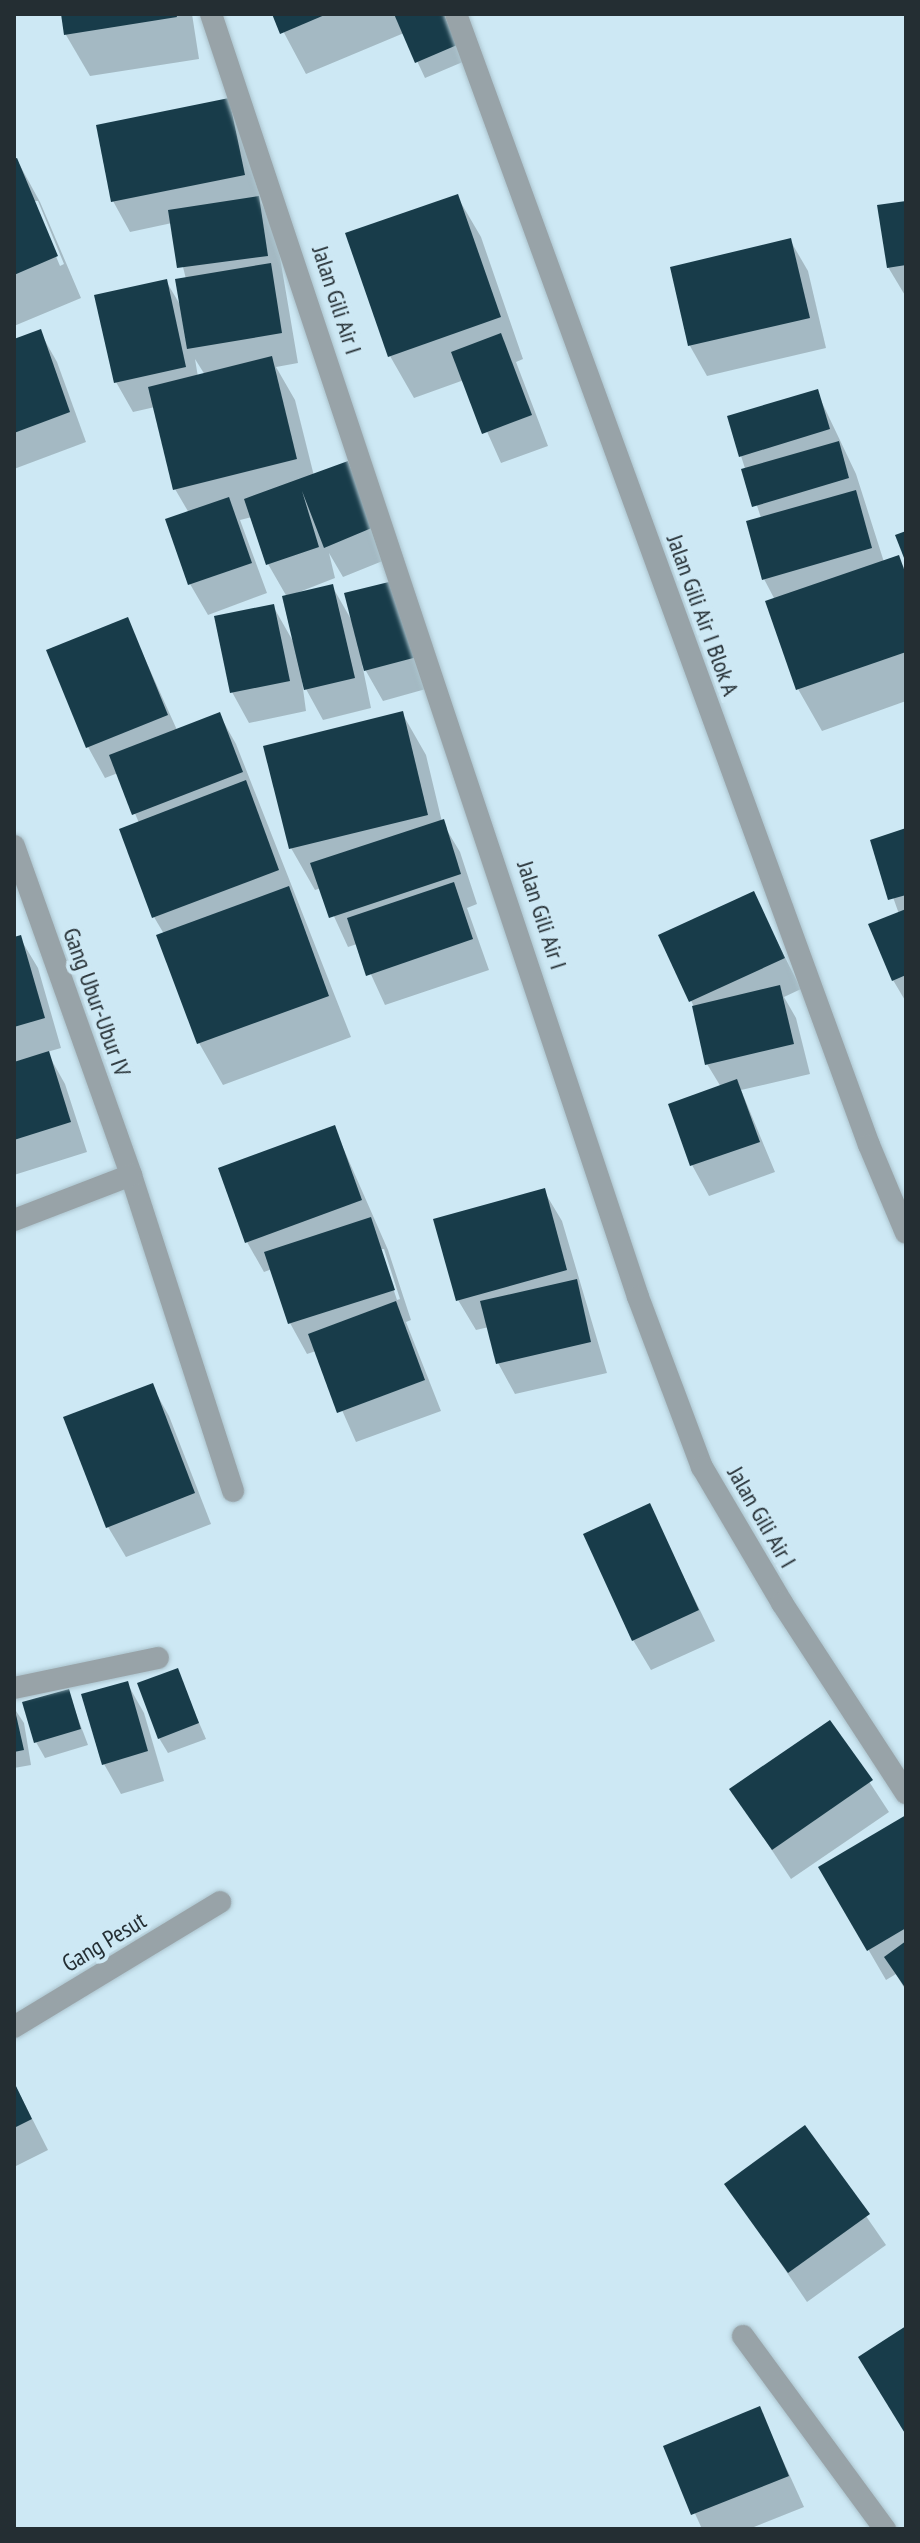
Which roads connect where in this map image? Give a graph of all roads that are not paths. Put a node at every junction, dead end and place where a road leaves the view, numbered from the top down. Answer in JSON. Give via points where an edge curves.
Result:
{"nodes":[{"id":1,"x":211,"y":14,"type":"edge"},
{"id":2,"x":456,"y":14,"type":"edge"},
{"id":3,"x":14,"y":846,"type":"edge"},
{"id":4,"x":131,"y":1175,"type":"junction"},
{"id":5,"x":14,"y":1220,"type":"edge"},
{"id":6,"x":906,"y":1233,"type":"edge"},
{"id":7,"x":233,"y":1491,"type":"dead end"},
{"id":8,"x":158,"y":1658,"type":"dead end"},
{"id":9,"x":14,"y":1688,"type":"edge"},
{"id":10,"x":906,"y":1793,"type":"edge"},
{"id":11,"x":220,"y":1902,"type":"dead end"},
{"id":12,"x":14,"y":2027,"type":"edge"},
{"id":13,"x":743,"y":2336,"type":"dead end"},
{"id":14,"x":885,"y":2529,"type":"edge"}],
"edges":[{"from":1,"to":10,"type":"street","name":"Jalan Gili Air I","via":[[638,1297],[702,1467],[782,1603]]},
{"from":2,"to":6,"type":"street","name":"Jalan Gili Air I Blok A","via":[[869,1145]]},
{"from":3,"to":4,"type":"street","name":"Gang Ubur-Ubur IV"},
{"from":4,"to":5,"type":"street"},
{"from":4,"to":7,"type":"street","name":"Gang Ubur-Ubur IV"},
{"from":8,"to":9,"type":"street"},
{"from":11,"to":12,"type":"street","name":"Gang Pesut"},
{"from":13,"to":14,"type":"street"}]}
